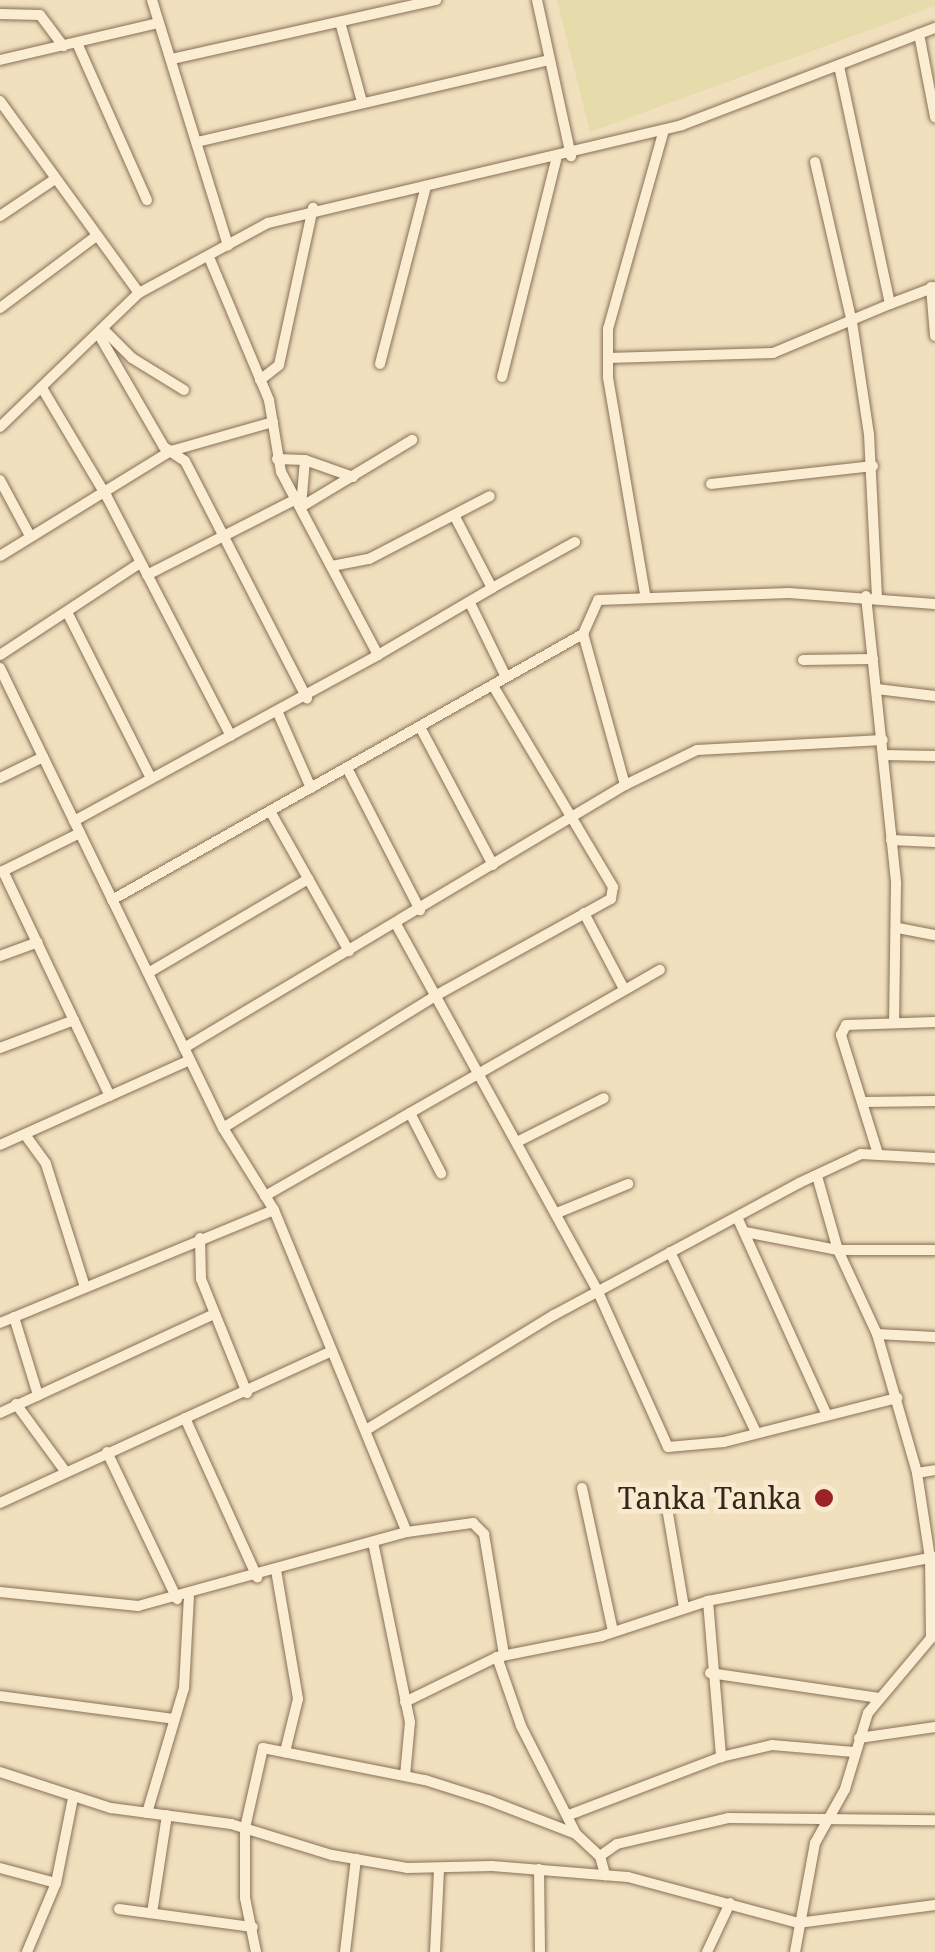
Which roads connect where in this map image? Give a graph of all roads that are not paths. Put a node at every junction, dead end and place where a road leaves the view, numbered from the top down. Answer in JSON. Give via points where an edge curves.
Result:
{"nodes":[{"id":1,"x":152,"y":0,"type":"edge"},
{"id":2,"x":437,"y":0,"type":"edge"},
{"id":3,"x":537,"y":0,"type":"edge"},
{"id":4,"x":0,"y":14,"type":"edge"},
{"id":5,"x":340,"y":22,"type":"junction"},
{"id":6,"x":158,"y":23,"type":"junction"},
{"id":7,"x":935,"y":28,"type":"edge"},
{"id":8,"x":919,"y":34,"type":"junction"},
{"id":9,"x":77,"y":43,"type":"junction"},
{"id":10,"x":63,"y":46,"type":"junction"},
{"id":11,"x":172,"y":59,"type":"junction"},
{"id":12,"x":0,"y":60,"type":"edge"},
{"id":13,"x":549,"y":60,"type":"junction"},
{"id":14,"x":839,"y":66,"type":"junction"},
{"id":15,"x":0,"y":102,"type":"edge"},
{"id":16,"x":362,"y":102,"type":"junction"},
{"id":17,"x":935,"y":118,"type":"edge"},
{"id":18,"x":664,"y":130,"type":"junction"},
{"id":19,"x":197,"y":142,"type":"junction"},
{"id":20,"x":571,"y":156,"type":"junction"},
{"id":21,"x":556,"y":160,"type":"junction"},
{"id":22,"x":815,"y":162,"type":"dead end"},
{"id":23,"x":52,"y":181,"type":"junction"},
{"id":24,"x":426,"y":186,"type":"junction"},
{"id":25,"x":147,"y":200,"type":"dead end"},
{"id":26,"x":312,"y":208,"type":"junction"},
{"id":27,"x":0,"y":216,"type":"edge"},
{"id":28,"x":94,"y":236,"type":"junction"},
{"id":29,"x":228,"y":246,"type":"junction"},
{"id":30,"x":209,"y":257,"type":"junction"},
{"id":31,"x":933,"y":287,"type":"edge"},
{"id":32,"x":138,"y":293,"type":"junction"},
{"id":33,"x":890,"y":304,"type":"junction"},
{"id":34,"x":0,"y":308,"type":"edge"},
{"id":35,"x":852,"y":322,"type":"junction"},
{"id":36,"x":101,"y":333,"type":"junction"},
{"id":37,"x":935,"y":336,"type":"edge"},
{"id":38,"x":608,"y":358,"type":"junction"},
{"id":39,"x":380,"y":364,"type":"dead end"},
{"id":40,"x":502,"y":377,"type":"dead end"},
{"id":41,"x":260,"y":380,"type":"junction"},
{"id":42,"x":42,"y":388,"type":"junction"},
{"id":43,"x":184,"y":390,"type":"dead end"},
{"id":44,"x":273,"y":422,"type":"junction"},
{"id":45,"x":0,"y":427,"type":"edge"},
{"id":46,"x":412,"y":440,"type":"dead end"},
{"id":47,"x":171,"y":452,"type":"junction"},
{"id":48,"x":278,"y":459,"type":"junction"},
{"id":49,"x":305,"y":460,"type":"junction"},
{"id":50,"x":873,"y":466,"type":"junction"},
{"id":51,"x":353,"y":477,"type":"junction"},
{"id":52,"x":0,"y":480,"type":"edge"},
{"id":53,"x":710,"y":484,"type":"dead end"},
{"id":54,"x":103,"y":489,"type":"junction"},
{"id":55,"x":490,"y":496,"type":"dead end"},
{"id":56,"x":299,"y":503,"type":"junction"},
{"id":57,"x":454,"y":515,"type":"junction"},
{"id":58,"x":30,"y":536,"type":"junction"},
{"id":59,"x":224,"y":536,"type":"junction"},
{"id":60,"x":575,"y":542,"type":"dead end"},
{"id":61,"x":0,"y":556,"type":"edge"},
{"id":62,"x":140,"y":563,"type":"junction"},
{"id":63,"x":332,"y":566,"type":"junction"},
{"id":64,"x":147,"y":576,"type":"junction"},
{"id":65,"x":492,"y":588,"type":"junction"},
{"id":66,"x":645,"y":594,"type":"junction"},
{"id":67,"x":872,"y":597,"type":"junction"},
{"id":68,"x":470,"y":603,"type":"junction"},
{"id":69,"x":935,"y":604,"type":"edge"},
{"id":70,"x":66,"y":612,"type":"junction"},
{"id":71,"x":583,"y":634,"type":"junction"},
{"id":72,"x":0,"y":655,"type":"edge"},
{"id":73,"x":378,"y":655,"type":"junction"},
{"id":74,"x":873,"y":659,"type":"junction"},
{"id":75,"x":803,"y":660,"type":"dead end"},
{"id":76,"x":2,"y":676,"type":"edge"},
{"id":77,"x":506,"y":677,"type":"junction"},
{"id":78,"x":493,"y":686,"type":"junction"},
{"id":79,"x":877,"y":690,"type":"junction"},
{"id":80,"x":935,"y":696,"type":"edge"},
{"id":81,"x":307,"y":698,"type":"junction"},
{"id":82,"x":278,"y":713,"type":"junction"},
{"id":83,"x":420,"y":727,"type":"junction"},
{"id":84,"x":231,"y":736,"type":"junction"},
{"id":85,"x":883,"y":740,"type":"junction"},
{"id":86,"x":883,"y":756,"type":"junction"},
{"id":87,"x":935,"y":756,"type":"edge"},
{"id":88,"x":43,"y":757,"type":"junction"},
{"id":89,"x":347,"y":768,"type":"junction"},
{"id":90,"x":0,"y":778,"type":"edge"},
{"id":91,"x":151,"y":778,"type":"junction"},
{"id":92,"x":625,"y":785,"type":"junction"},
{"id":93,"x":311,"y":788,"type":"junction"},
{"id":94,"x":270,"y":811,"type":"junction"},
{"id":95,"x":569,"y":820,"type":"junction"},
{"id":96,"x":74,"y":821,"type":"junction"},
{"id":97,"x":80,"y":833,"type":"junction"},
{"id":98,"x":891,"y":840,"type":"junction"},
{"id":99,"x":935,"y":842,"type":"edge"},
{"id":100,"x":493,"y":865,"type":"junction"},
{"id":101,"x":2,"y":872,"type":"edge"},
{"id":102,"x":308,"y":879,"type":"junction"},
{"id":103,"x":112,"y":900,"type":"junction"},
{"id":104,"x":420,"y":910,"type":"junction"},
{"id":105,"x":584,"y":913,"type":"junction"},
{"id":106,"x":396,"y":924,"type":"junction"},
{"id":107,"x":898,"y":928,"type":"junction"},
{"id":108,"x":935,"y":934,"type":"edge"},
{"id":109,"x":38,"y":942,"type":"junction"},
{"id":110,"x":350,"y":950,"type":"junction"},
{"id":111,"x":0,"y":956,"type":"edge"},
{"id":112,"x":660,"y":970,"type":"dead end"},
{"id":113,"x":148,"y":973,"type":"junction"},
{"id":114,"x":624,"y":989,"type":"junction"},
{"id":115,"x":435,"y":996,"type":"junction"},
{"id":116,"x":74,"y":1020,"type":"junction"},
{"id":117,"x":894,"y":1021,"type":"junction"},
{"id":118,"x":935,"y":1022,"type":"edge"},
{"id":119,"x":0,"y":1048,"type":"edge"},
{"id":120,"x":184,"y":1048,"type":"junction"},
{"id":121,"x":190,"y":1060,"type":"junction"},
{"id":122,"x":480,"y":1068,"type":"junction"},
{"id":123,"x":110,"y":1096,"type":"junction"},
{"id":124,"x":604,"y":1098,"type":"dead end"},
{"id":125,"x":866,"y":1102,"type":"junction"},
{"id":126,"x":935,"y":1102,"type":"edge"},
{"id":127,"x":410,"y":1112,"type":"junction"},
{"id":128,"x":224,"y":1128,"type":"junction"},
{"id":129,"x":26,"y":1136,"type":"junction"},
{"id":130,"x":519,"y":1141,"type":"junction"},
{"id":131,"x":0,"y":1145,"type":"edge"},
{"id":132,"x":878,"y":1154,"type":"junction"},
{"id":133,"x":935,"y":1158,"type":"edge"},
{"id":134,"x":441,"y":1173,"type":"dead end"},
{"id":135,"x":816,"y":1176,"type":"junction"},
{"id":136,"x":628,"y":1184,"type":"dead end"},
{"id":137,"x":264,"y":1196,"type":"junction"},
{"id":138,"x":274,"y":1210,"type":"junction"},
{"id":139,"x":557,"y":1214,"type":"junction"},
{"id":140,"x":737,"y":1217,"type":"junction"},
{"id":141,"x":745,"y":1232,"type":"junction"},
{"id":142,"x":200,"y":1238,"type":"junction"},
{"id":143,"x":838,"y":1250,"type":"junction"},
{"id":144,"x":935,"y":1250,"type":"edge"},
{"id":145,"x":670,"y":1252,"type":"junction"},
{"id":146,"x":85,"y":1287,"type":"junction"},
{"id":147,"x":598,"y":1292,"type":"junction"},
{"id":148,"x":214,"y":1314,"type":"junction"},
{"id":149,"x":14,"y":1317,"type":"junction"},
{"id":150,"x":0,"y":1323,"type":"edge"},
{"id":151,"x":877,"y":1334,"type":"junction"},
{"id":152,"x":935,"y":1337,"type":"edge"},
{"id":153,"x":332,"y":1351,"type":"junction"},
{"id":154,"x":247,"y":1392,"type":"junction"},
{"id":155,"x":38,"y":1395,"type":"junction"},
{"id":156,"x":897,"y":1398,"type":"junction"},
{"id":157,"x":16,"y":1404,"type":"junction"},
{"id":158,"x":826,"y":1412,"type":"junction"},
{"id":159,"x":0,"y":1413,"type":"edge"},
{"id":160,"x":186,"y":1418,"type":"junction"},
{"id":161,"x":366,"y":1430,"type":"junction"},
{"id":162,"x":756,"y":1432,"type":"junction"},
{"id":163,"x":108,"y":1452,"type":"junction"},
{"id":164,"x":935,"y":1470,"type":"edge"},
{"id":165,"x":65,"y":1471,"type":"junction"},
{"id":166,"x":917,"y":1474,"type":"junction"},
{"id":167,"x":582,"y":1488,"type":"dead end"},
{"id":168,"x":666,"y":1502,"type":"dead end"},
{"id":169,"x":0,"y":1503,"type":"edge"},
{"id":170,"x":406,"y":1532,"type":"junction"},
{"id":171,"x":373,"y":1542,"type":"junction"},
{"id":172,"x":932,"y":1558,"type":"edge"},
{"id":173,"x":276,"y":1570,"type":"junction"},
{"id":174,"x":258,"y":1576,"type":"junction"},
{"id":175,"x":0,"y":1592,"type":"edge"},
{"id":176,"x":184,"y":1598,"type":"junction"},
{"id":177,"x":708,"y":1601,"type":"junction"},
{"id":178,"x":684,"y":1607,"type":"junction"},
{"id":179,"x":613,"y":1630,"type":"junction"},
{"id":180,"x":933,"y":1639,"type":"edge"},
{"id":181,"x":500,"y":1656,"type":"junction"},
{"id":182,"x":710,"y":1673,"type":"junction"},
{"id":183,"x":0,"y":1696,"type":"edge"},
{"id":184,"x":879,"y":1698,"type":"junction"},
{"id":185,"x":405,"y":1702,"type":"junction"},
{"id":186,"x":174,"y":1719,"type":"junction"},
{"id":187,"x":935,"y":1727,"type":"edge"},
{"id":188,"x":859,"y":1738,"type":"junction"},
{"id":189,"x":285,"y":1752,"type":"junction"},
{"id":190,"x":854,"y":1752,"type":"junction"},
{"id":191,"x":721,"y":1758,"type":"junction"},
{"id":192,"x":0,"y":1772,"type":"edge"},
{"id":193,"x":406,"y":1776,"type":"junction"},
{"id":194,"x":73,"y":1798,"type":"junction"},
{"id":195,"x":147,"y":1812,"type":"junction"},
{"id":196,"x":167,"y":1816,"type":"junction"},
{"id":197,"x":568,"y":1816,"type":"junction"},
{"id":198,"x":829,"y":1818,"type":"junction"},
{"id":199,"x":935,"y":1820,"type":"edge"},
{"id":200,"x":244,"y":1828,"type":"junction"},
{"id":201,"x":576,"y":1834,"type":"junction"},
{"id":202,"x":600,"y":1856,"type":"junction"},
{"id":203,"x":356,"y":1858,"type":"junction"},
{"id":204,"x":0,"y":1868,"type":"edge"},
{"id":205,"x":539,"y":1869,"type":"junction"},
{"id":206,"x":439,"y":1870,"type":"junction"},
{"id":207,"x":605,"y":1875,"type":"junction"},
{"id":208,"x":56,"y":1883,"type":"junction"},
{"id":209,"x":730,"y":1902,"type":"junction"},
{"id":210,"x":935,"y":1904,"type":"edge"},
{"id":211,"x":119,"y":1909,"type":"dead end"},
{"id":212,"x":152,"y":1914,"type":"junction"},
{"id":213,"x":798,"y":1923,"type":"junction"},
{"id":214,"x":253,"y":1927,"type":"junction"},
{"id":215,"x":26,"y":1952,"type":"edge"},
{"id":216,"x":256,"y":1952,"type":"edge"},
{"id":217,"x":346,"y":1952,"type":"edge"},
{"id":218,"x":435,"y":1952,"type":"edge"},
{"id":219,"x":540,"y":1952,"type":"edge"},
{"id":220,"x":707,"y":1952,"type":"edge"},
{"id":221,"x":794,"y":1952,"type":"edge"}],
"edges":[{"from":1,"to":6,"type":"street"},
{"from":2,"to":5,"type":"street"},
{"from":3,"to":13,"type":"street"},
{"from":4,"to":10,"type":"street","via":[[40,15]]},
{"from":5,"to":11,"type":"street"},
{"from":5,"to":16,"type":"street"},
{"from":6,"to":9,"type":"street"},
{"from":6,"to":11,"type":"street"},
{"from":7,"to":8,"type":"street"},
{"from":8,"to":14,"type":"street"},
{"from":8,"to":17,"type":"street"},
{"from":9,"to":10,"type":"street"},
{"from":9,"to":25,"type":"street"},
{"from":10,"to":12,"type":"street"},
{"from":11,"to":19,"type":"street"},
{"from":13,"to":16,"type":"street"},
{"from":13,"to":20,"type":"street"},
{"from":14,"to":18,"type":"street"},
{"from":14,"to":33,"type":"street"},
{"from":15,"to":23,"type":"street"},
{"from":16,"to":19,"type":"street"},
{"from":18,"to":20,"type":"street"},
{"from":18,"to":38,"type":"street","via":[[608,329]]},
{"from":19,"to":29,"type":"street"},
{"from":20,"to":21,"type":"street"},
{"from":21,"to":24,"type":"street"},
{"from":21,"to":40,"type":"street"},
{"from":22,"to":35,"type":"street"},
{"from":23,"to":27,"type":"street"},
{"from":23,"to":28,"type":"street"},
{"from":24,"to":26,"type":"street"},
{"from":24,"to":39,"type":"street"},
{"from":26,"to":29,"type":"street"},
{"from":26,"to":41,"type":"street","via":[[279,366]]},
{"from":28,"to":32,"type":"street"},
{"from":28,"to":34,"type":"street"},
{"from":29,"to":30,"type":"street"},
{"from":30,"to":32,"type":"street"},
{"from":30,"to":41,"type":"street"},
{"from":31,"to":33,"type":"street"},
{"from":31,"to":37,"type":"street"},
{"from":32,"to":36,"type":"street"},
{"from":33,"to":35,"type":"street"},
{"from":35,"to":38,"type":"street","via":[[774,353]]},
{"from":35,"to":50,"type":"street"},
{"from":36,"to":42,"type":"street"},
{"from":36,"to":43,"type":"street"},
{"from":36,"to":47,"type":"street"},
{"from":38,"to":66,"type":"street"},
{"from":41,"to":44,"type":"street"},
{"from":42,"to":45,"type":"street"},
{"from":42,"to":54,"type":"street"},
{"from":44,"to":47,"type":"street"},
{"from":44,"to":48,"type":"street"},
{"from":46,"to":51,"type":"street"},
{"from":47,"to":54,"type":"street"},
{"from":47,"to":59,"type":"street","via":[[186,460]]},
{"from":48,"to":49,"type":"street"},
{"from":48,"to":56,"type":"street"},
{"from":49,"to":51,"type":"street"},
{"from":49,"to":56,"type":"street"},
{"from":50,"to":53,"type":"street"},
{"from":50,"to":67,"type":"street"},
{"from":51,"to":56,"type":"street"},
{"from":52,"to":58,"type":"street"},
{"from":54,"to":58,"type":"street"},
{"from":54,"to":62,"type":"street"},
{"from":55,"to":57,"type":"street"},
{"from":56,"to":59,"type":"street"},
{"from":56,"to":63,"type":"street"},
{"from":57,"to":63,"type":"street","via":[[369,559]]},
{"from":57,"to":65,"type":"street"},
{"from":58,"to":61,"type":"street"},
{"from":59,"to":64,"type":"street"},
{"from":59,"to":81,"type":"street"},
{"from":60,"to":65,"type":"street"},
{"from":62,"to":64,"type":"street"},
{"from":62,"to":70,"type":"street"},
{"from":63,"to":73,"type":"street"},
{"from":64,"to":84,"type":"street"},
{"from":65,"to":68,"type":"street"},
{"from":66,"to":67,"type":"street"},
{"from":66,"to":71,"type":"street","via":[[598,600]]},
{"from":67,"to":69,"type":"street"},
{"from":67,"to":74,"type":"street"},
{"from":68,"to":73,"type":"street"},
{"from":68,"to":77,"type":"street"},
{"from":70,"to":72,"type":"street"},
{"from":70,"to":91,"type":"street"},
{"from":71,"to":77,"type":"street"},
{"from":71,"to":92,"type":"street"},
{"from":73,"to":81,"type":"street"},
{"from":74,"to":75,"type":"street"},
{"from":74,"to":79,"type":"street"},
{"from":76,"to":88,"type":"street"},
{"from":77,"to":78,"type":"street"},
{"from":78,"to":83,"type":"street"},
{"from":78,"to":95,"type":"street"},
{"from":79,"to":80,"type":"street"},
{"from":79,"to":85,"type":"street"},
{"from":81,"to":82,"type":"street"},
{"from":82,"to":84,"type":"street"},
{"from":82,"to":93,"type":"street"},
{"from":83,"to":89,"type":"street"},
{"from":83,"to":100,"type":"street"},
{"from":84,"to":91,"type":"street"},
{"from":85,"to":86,"type":"street"},
{"from":85,"to":92,"type":"street","via":[[697,750]]},
{"from":86,"to":87,"type":"street"},
{"from":86,"to":98,"type":"street"},
{"from":88,"to":90,"type":"street"},
{"from":88,"to":96,"type":"street"},
{"from":89,"to":93,"type":"street"},
{"from":89,"to":104,"type":"street"},
{"from":91,"to":96,"type":"street"},
{"from":92,"to":95,"type":"street"},
{"from":93,"to":94,"type":"street"},
{"from":94,"to":102,"type":"street"},
{"from":94,"to":103,"type":"street"},
{"from":95,"to":100,"type":"street"},
{"from":95,"to":105,"type":"street","via":[[614,891]]},
{"from":96,"to":97,"type":"street"},
{"from":97,"to":101,"type":"street"},
{"from":97,"to":103,"type":"street"},
{"from":98,"to":99,"type":"street"},
{"from":98,"to":107,"type":"street"},
{"from":100,"to":104,"type":"street"},
{"from":101,"to":109,"type":"street"},
{"from":102,"to":110,"type":"street"},
{"from":102,"to":113,"type":"street"},
{"from":103,"to":113,"type":"street"},
{"from":104,"to":106,"type":"street"},
{"from":105,"to":114,"type":"street"},
{"from":105,"to":115,"type":"street"},
{"from":106,"to":110,"type":"street"},
{"from":106,"to":115,"type":"street"},
{"from":107,"to":108,"type":"street"},
{"from":107,"to":117,"type":"street"},
{"from":109,"to":111,"type":"street"},
{"from":109,"to":116,"type":"street"},
{"from":110,"to":120,"type":"street"},
{"from":112,"to":114,"type":"street"},
{"from":113,"to":120,"type":"street"},
{"from":114,"to":122,"type":"street"},
{"from":115,"to":122,"type":"street"},
{"from":115,"to":128,"type":"street"},
{"from":116,"to":119,"type":"street"},
{"from":116,"to":123,"type":"street"},
{"from":117,"to":118,"type":"street"},
{"from":117,"to":125,"type":"street","via":[[846,1025],[840,1036]]},
{"from":120,"to":121,"type":"street"},
{"from":121,"to":123,"type":"street"},
{"from":121,"to":128,"type":"street"},
{"from":122,"to":127,"type":"street"},
{"from":122,"to":130,"type":"street"},
{"from":123,"to":129,"type":"street"},
{"from":124,"to":130,"type":"street"},
{"from":125,"to":126,"type":"street"},
{"from":125,"to":132,"type":"street"},
{"from":127,"to":134,"type":"street"},
{"from":127,"to":137,"type":"street"},
{"from":128,"to":137,"type":"street"},
{"from":129,"to":131,"type":"street"},
{"from":129,"to":146,"type":"street","via":[[46,1164]]},
{"from":130,"to":139,"type":"street"},
{"from":132,"to":133,"type":"street"},
{"from":132,"to":135,"type":"street","via":[[861,1154]]},
{"from":135,"to":140,"type":"street"},
{"from":135,"to":143,"type":"street"},
{"from":136,"to":139,"type":"street"},
{"from":137,"to":138,"type":"street"},
{"from":138,"to":142,"type":"street"},
{"from":138,"to":153,"type":"street"},
{"from":139,"to":147,"type":"street"},
{"from":140,"to":141,"type":"street"},
{"from":140,"to":145,"type":"street"},
{"from":141,"to":143,"type":"street"},
{"from":141,"to":158,"type":"street"},
{"from":142,"to":146,"type":"street"},
{"from":142,"to":148,"type":"street","via":[[201,1279]]},
{"from":143,"to":144,"type":"street"},
{"from":143,"to":151,"type":"street"},
{"from":145,"to":147,"type":"street"},
{"from":145,"to":162,"type":"street"},
{"from":146,"to":149,"type":"street"},
{"from":147,"to":161,"type":"street"},
{"from":147,"to":162,"type":"street","via":[[672,1451]]},
{"from":148,"to":154,"type":"street"},
{"from":148,"to":155,"type":"street"},
{"from":149,"to":150,"type":"street"},
{"from":149,"to":155,"type":"street"},
{"from":151,"to":152,"type":"street"},
{"from":151,"to":156,"type":"street"},
{"from":153,"to":154,"type":"street"},
{"from":153,"to":161,"type":"street"},
{"from":154,"to":160,"type":"street"},
{"from":155,"to":157,"type":"street"},
{"from":156,"to":158,"type":"street"},
{"from":156,"to":166,"type":"street"},
{"from":157,"to":159,"type":"street"},
{"from":157,"to":165,"type":"street"},
{"from":158,"to":162,"type":"street"},
{"from":160,"to":163,"type":"street"},
{"from":160,"to":174,"type":"street"},
{"from":161,"to":170,"type":"street"},
{"from":163,"to":165,"type":"street"},
{"from":163,"to":176,"type":"street"},
{"from":164,"to":166,"type":"street"},
{"from":165,"to":169,"type":"street"},
{"from":166,"to":172,"type":"street"},
{"from":167,"to":179,"type":"street"},
{"from":168,"to":178,"type":"street"},
{"from":170,"to":171,"type":"street"},
{"from":170,"to":181,"type":"street","via":[[481,1525]]},
{"from":171,"to":173,"type":"street"},
{"from":171,"to":185,"type":"street"},
{"from":172,"to":177,"type":"street"},
{"from":172,"to":180,"type":"street"},
{"from":173,"to":174,"type":"street"},
{"from":173,"to":189,"type":"street","via":[[298,1699]]},
{"from":174,"to":176,"type":"street"},
{"from":175,"to":176,"type":"street","via":[[138,1606]]},
{"from":176,"to":186,"type":"street","via":[[190,1650]]},
{"from":177,"to":178,"type":"street"},
{"from":177,"to":182,"type":"street"},
{"from":178,"to":179,"type":"street"},
{"from":179,"to":181,"type":"street"},
{"from":180,"to":184,"type":"street"},
{"from":181,"to":185,"type":"street"},
{"from":181,"to":197,"type":"street","via":[[521,1726]]},
{"from":182,"to":184,"type":"street"},
{"from":182,"to":191,"type":"street"},
{"from":183,"to":186,"type":"street"},
{"from":184,"to":188,"type":"street"},
{"from":185,"to":193,"type":"street"},
{"from":186,"to":195,"type":"street"},
{"from":187,"to":188,"type":"street"},
{"from":188,"to":190,"type":"street"},
{"from":189,"to":193,"type":"street"},
{"from":189,"to":200,"type":"street","via":[[264,1748]]},
{"from":190,"to":191,"type":"street","via":[[772,1745]]},
{"from":190,"to":198,"type":"street","via":[[846,1790]]},
{"from":191,"to":197,"type":"street"},
{"from":192,"to":194,"type":"street"},
{"from":193,"to":201,"type":"street"},
{"from":194,"to":195,"type":"street"},
{"from":194,"to":208,"type":"street"},
{"from":195,"to":196,"type":"street"},
{"from":196,"to":200,"type":"street"},
{"from":196,"to":212,"type":"street"},
{"from":197,"to":201,"type":"street"},
{"from":198,"to":199,"type":"street"},
{"from":198,"to":202,"type":"street","via":[[729,1818],[618,1844]]},
{"from":198,"to":213,"type":"street","via":[[815,1843]]},
{"from":200,"to":203,"type":"street"},
{"from":200,"to":214,"type":"street"},
{"from":201,"to":202,"type":"street"},
{"from":202,"to":207,"type":"street"},
{"from":203,"to":206,"type":"street"},
{"from":203,"to":217,"type":"street"},
{"from":204,"to":208,"type":"street"},
{"from":205,"to":206,"type":"street"},
{"from":205,"to":207,"type":"street"},
{"from":205,"to":219,"type":"street"},
{"from":206,"to":218,"type":"street"},
{"from":207,"to":209,"type":"street"},
{"from":208,"to":215,"type":"street"},
{"from":209,"to":213,"type":"street"},
{"from":209,"to":220,"type":"street"},
{"from":210,"to":213,"type":"street"},
{"from":211,"to":212,"type":"street"},
{"from":212,"to":214,"type":"street"},
{"from":213,"to":221,"type":"street"},
{"from":214,"to":216,"type":"street"}]}
